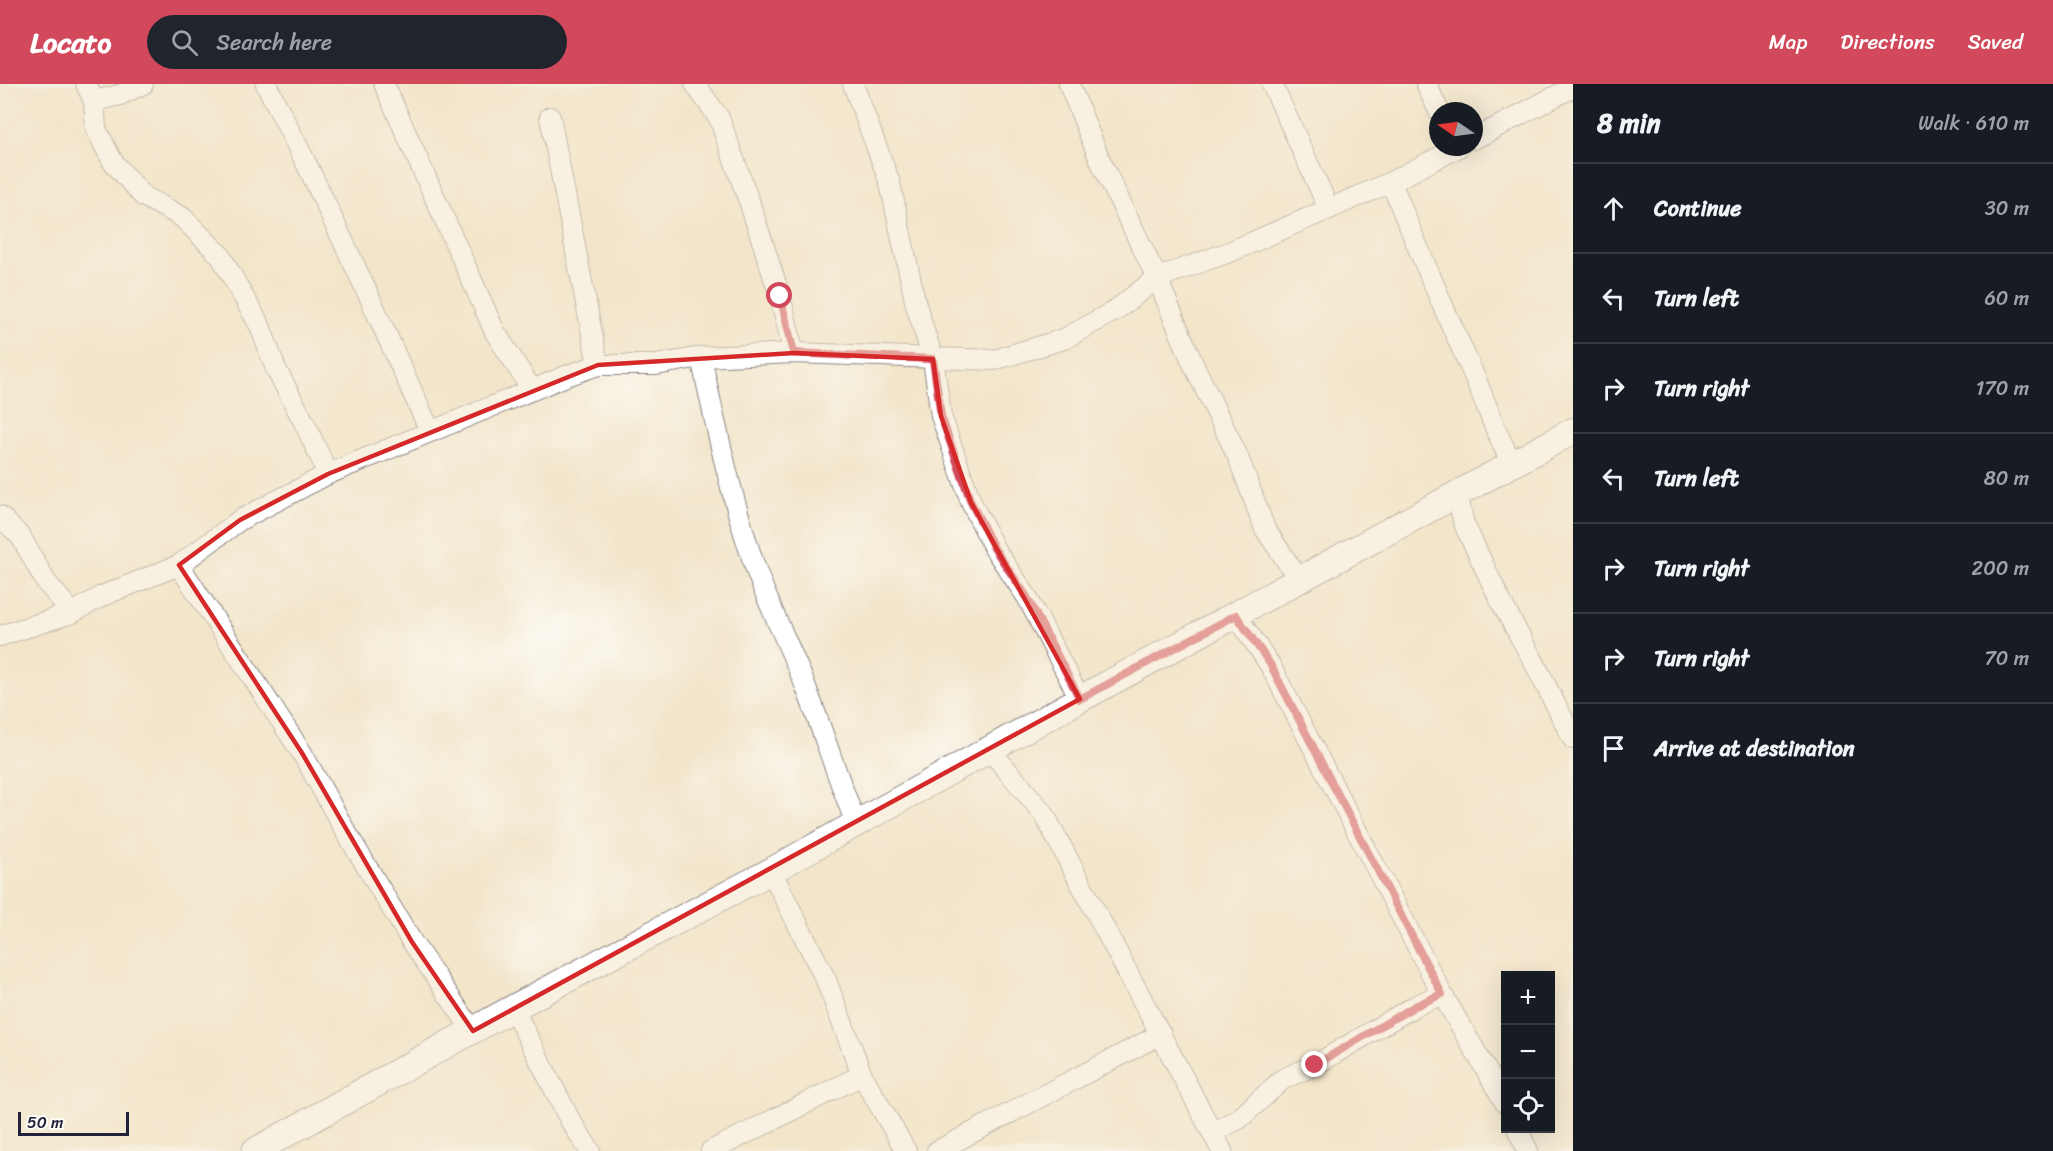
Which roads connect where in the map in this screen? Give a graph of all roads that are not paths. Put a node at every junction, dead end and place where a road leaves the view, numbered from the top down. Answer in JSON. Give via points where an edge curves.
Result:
{"nodes":[{"id":1,"x":143,"y":84,"type":"edge"},
{"id":2,"x":266,"y":84,"type":"edge"},
{"id":3,"x":384,"y":84,"type":"edge"},
{"id":4,"x":695,"y":84,"type":"edge"},
{"id":5,"x":853,"y":84,"type":"edge"},
{"id":6,"x":1068,"y":84,"type":"edge"},
{"id":7,"x":1272,"y":84,"type":"edge"},
{"id":8,"x":1426,"y":84,"type":"edge"},
{"id":9,"x":1573,"y":87,"type":"edge"},
{"id":10,"x":90,"y":93,"type":"edge"},
{"id":11,"x":1435,"y":102,"type":"edge"},
{"id":12,"x":550,"y":117,"type":"dead end"},
{"id":13,"x":1483,"y":134,"type":"edge"},
{"id":14,"x":1433,"y":156,"type":"edge"},
{"id":15,"x":1391,"y":182,"type":"junction"},
{"id":16,"x":1329,"y":209,"type":"junction"},
{"id":17,"x":1157,"y":278,"type":"junction"},
{"id":18,"x":794,"y":353,"type":"junction"},
{"id":19,"x":701,"y":357,"type":"junction"},
{"id":20,"x":933,"y":359,"type":"junction"},
{"id":21,"x":598,"y":365,"type":"junction"},
{"id":22,"x":532,"y":390,"type":"junction"},
{"id":23,"x":430,"y":431,"type":"junction"},
{"id":24,"x":1573,"y":431,"type":"edge"},
{"id":25,"x":1512,"y":464,"type":"junction"},
{"id":26,"x":328,"y":474,"type":"junction"},
{"id":27,"x":1457,"y":494,"type":"junction"},
{"id":28,"x":0,"y":516,"type":"edge"},
{"id":29,"x":179,"y":565,"type":"junction"},
{"id":30,"x":1300,"y":581,"type":"junction"},
{"id":31,"x":72,"y":613,"type":"junction"},
{"id":32,"x":1236,"y":615,"type":"junction"},
{"id":33,"x":0,"y":636,"type":"edge"},
{"id":34,"x":1080,"y":699,"type":"junction"},
{"id":35,"x":1573,"y":739,"type":"edge"},
{"id":36,"x":990,"y":750,"type":"junction"},
{"id":37,"x":856,"y":823,"type":"junction"},
{"id":38,"x":771,"y":871,"type":"junction"},
{"id":39,"x":1442,"y":994,"type":"junction"},
{"id":40,"x":513,"y":1008,"type":"junction"},
{"id":41,"x":473,"y":1031,"type":"junction"},
{"id":42,"x":1161,"y":1034,"type":"junction"},
{"id":43,"x":862,"y":1075,"type":"junction"},
{"id":44,"x":1501,"y":1095,"type":"edge"},
{"id":45,"x":1213,"y":1132,"type":"junction"},
{"id":46,"x":1519,"y":1133,"type":"edge"},
{"id":47,"x":271,"y":1147,"type":"edge"},
{"id":48,"x":904,"y":1150,"type":"edge"},
{"id":49,"x":590,"y":1151,"type":"edge"},
{"id":50,"x":711,"y":1151,"type":"edge"},
{"id":51,"x":937,"y":1151,"type":"edge"},
{"id":52,"x":1222,"y":1151,"type":"edge"},
{"id":53,"x":1528,"y":1151,"type":"edge"}],
"edges":[{"from":1,"to":10,"type":"street","via":[[120,95]]},
{"from":2,"to":23,"type":"street"},
{"from":3,"to":22,"type":"street","via":[[495,332]]},
{"from":4,"to":18,"type":"street","via":[[719,118],[749,201]]},
{"from":5,"to":20,"type":"street","via":[[890,183],[916,305]]},
{"from":6,"to":17,"type":"street"},
{"from":7,"to":16,"type":"street"},
{"from":8,"to":11,"type":"street"},
{"from":9,"to":13,"type":"street"},
{"from":10,"to":26,"type":"street","via":[[96,129],[113,162],[143,196],[182,217],[220,255],[260,326],[276,369]]},
{"from":12,"to":21,"type":"street"},
{"from":14,"to":15,"type":"street"},
{"from":15,"to":16,"type":"street"},
{"from":15,"to":25,"type":"street"},
{"from":16,"to":17,"type":"street"},
{"from":17,"to":20,"type":"street","via":[[1116,310],[1064,339],[994,360]]},
{"from":17,"to":30,"type":"street","via":[[1238,457],[1265,530]]},
{"from":18,"to":19,"type":"street"},
{"from":18,"to":20,"type":"street"},
{"from":19,"to":21,"type":"street","via":[[656,365]]},
{"from":19,"to":37,"type":"street","via":[[754,565],[804,681]]},
{"from":20,"to":34,"type":"street","via":[[941,416],[971,502],[994,548],[1027,597]]},
{"from":21,"to":22,"type":"street"},
{"from":22,"to":23,"type":"street"},
{"from":23,"to":26,"type":"street"},
{"from":24,"to":25,"type":"main road"},
{"from":25,"to":27,"type":"main road"},
{"from":26,"to":29,"type":"street","via":[[240,520]]},
{"from":27,"to":30,"type":"main road"},
{"from":27,"to":35,"type":"street","via":[[1464,524]]},
{"from":28,"to":31,"type":"street","via":[[21,537],[46,582]]},
{"from":29,"to":31,"type":"street","via":[[102,596]]},
{"from":29,"to":41,"type":"street","via":[[302,753],[412,942]]},
{"from":30,"to":32,"type":"main road"},
{"from":31,"to":33,"type":"street"},
{"from":32,"to":34,"type":"main road"},
{"from":32,"to":39,"type":"street","via":[[1270,664]]},
{"from":34,"to":36,"type":"main road"},
{"from":36,"to":37,"type":"main road"},
{"from":36,"to":42,"type":"street","via":[[1044,814]]},
{"from":37,"to":38,"type":"main road"},
{"from":38,"to":40,"type":"main road"},
{"from":38,"to":43,"type":"street","via":[[826,980]]},
{"from":39,"to":44,"type":"street"},
{"from":39,"to":45,"type":"street","via":[[1283,1079],[1239,1119]]},
{"from":40,"to":41,"type":"main road"},
{"from":40,"to":49,"type":"street"},
{"from":41,"to":47,"type":"main road"},
{"from":42,"to":45,"type":"street"},
{"from":42,"to":51,"type":"street"},
{"from":43,"to":48,"type":"street"},
{"from":43,"to":50,"type":"street"},
{"from":45,"to":52,"type":"street"},
{"from":46,"to":53,"type":"street"}]}
